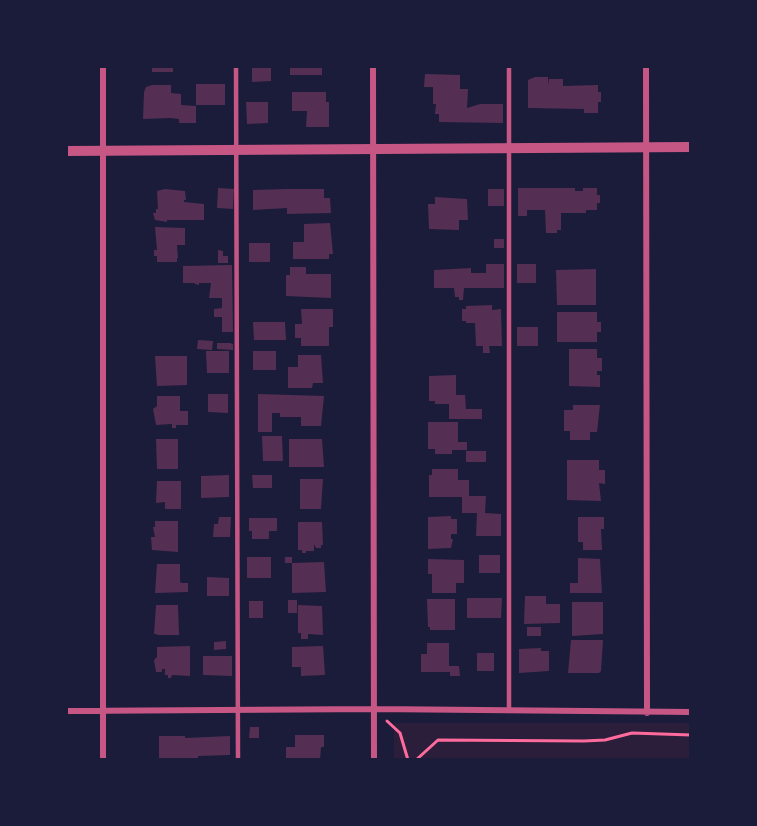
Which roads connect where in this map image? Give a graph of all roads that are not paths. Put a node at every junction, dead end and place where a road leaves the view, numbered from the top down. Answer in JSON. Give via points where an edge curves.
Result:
{"nodes":[{"id":1,"x":103,"y":66,"type":"edge"},
{"id":2,"x":236,"y":66,"type":"edge"},
{"id":3,"x":373,"y":66,"type":"edge"},
{"id":4,"x":509,"y":66,"type":"edge"},
{"id":5,"x":646,"y":66,"type":"edge"},
{"id":6,"x":647,"y":147,"type":"junction"},
{"id":7,"x":691,"y":147,"type":"edge"},
{"id":8,"x":509,"y":148,"type":"junction"},
{"id":9,"x":373,"y":149,"type":"junction"},
{"id":10,"x":104,"y":150,"type":"junction"},
{"id":11,"x":237,"y":150,"type":"junction"},
{"id":12,"x":66,"y":151,"type":"edge"},
{"id":13,"x":375,"y":709,"type":"junction"},
{"id":14,"x":237,"y":710,"type":"junction"},
{"id":15,"x":66,"y":711,"type":"edge"},
{"id":16,"x":103,"y":711,"type":"junction"},
{"id":17,"x":509,"y":711,"type":"junction"},
{"id":18,"x":691,"y":712,"type":"edge"},
{"id":19,"x":647,"y":713,"type":"junction"},
{"id":20,"x":103,"y":760,"type":"edge"},
{"id":21,"x":238,"y":760,"type":"edge"},
{"id":22,"x":374,"y":760,"type":"edge"}],
"edges":[{"from":1,"to":10,"type":"street"},
{"from":2,"to":11,"type":"lane"},
{"from":3,"to":9,"type":"street"},
{"from":4,"to":8,"type":"lane"},
{"from":5,"to":6,"type":"street"},
{"from":6,"to":7,"type":"street"},
{"from":6,"to":8,"type":"street"},
{"from":6,"to":19,"type":"street"},
{"from":8,"to":9,"type":"street"},
{"from":8,"to":17,"type":"lane"},
{"from":9,"to":11,"type":"street"},
{"from":9,"to":13,"type":"street"},
{"from":10,"to":11,"type":"street"},
{"from":10,"to":12,"type":"street"},
{"from":10,"to":16,"type":"street"},
{"from":11,"to":14,"type":"lane"},
{"from":13,"to":14,"type":"street"},
{"from":13,"to":17,"type":"street"},
{"from":13,"to":22,"type":"street"},
{"from":14,"to":16,"type":"street"},
{"from":14,"to":21,"type":"lane"},
{"from":15,"to":16,"type":"street"},
{"from":16,"to":20,"type":"street"},
{"from":17,"to":19,"type":"street"},
{"from":18,"to":19,"type":"street"}]}
